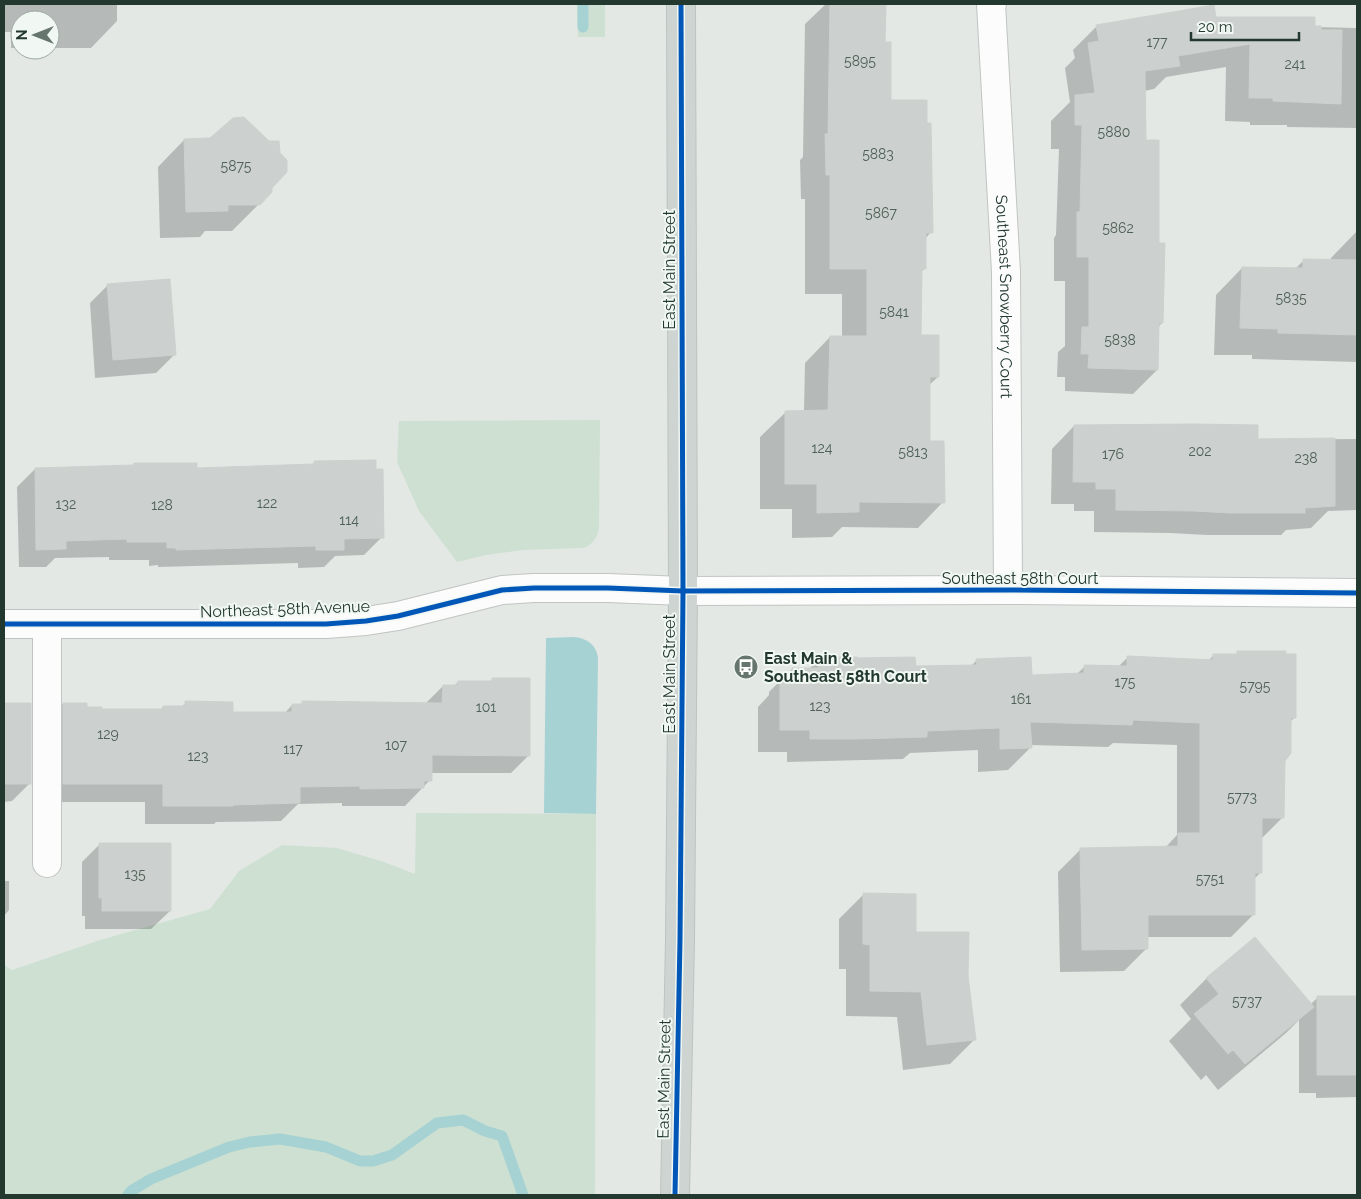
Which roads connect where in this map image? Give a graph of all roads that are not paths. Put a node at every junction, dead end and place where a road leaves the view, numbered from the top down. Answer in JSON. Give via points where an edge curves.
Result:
{"nodes":[{"id":1,"x":681,"y":4,"type":"edge"},
{"id":2,"x":992,"y":4,"type":"edge"},
{"id":3,"x":1008,"y":590,"type":"junction"},
{"id":4,"x":682,"y":591,"type":"junction"},
{"id":5,"x":1357,"y":593,"type":"edge"},
{"id":6,"x":4,"y":624,"type":"edge"},
{"id":7,"x":47,"y":624,"type":"junction"},
{"id":8,"x":47,"y":863,"type":"dead end"},
{"id":9,"x":675,"y":1195,"type":"edge"}],
"edges":[{"from":1,"to":4,"type":"main road","name":"East Main Street"},
{"from":2,"to":3,"type":"street","name":"Southeast Snowberry Court","via":[[1006,272]]},
{"from":3,"to":4,"type":"street","name":"Southeast 58th Court"},
{"from":3,"to":5,"type":"street","name":"Southeast 58th Court"},
{"from":4,"to":7,"type":"street","name":"Northeast 58th Avenue","via":[[502,590],[398,616],[326,624]]},
{"from":4,"to":9,"type":"main road","name":"East Main Street"},
{"from":6,"to":7,"type":"street","name":"Northeast 58th Avenue"},
{"from":7,"to":8,"type":"street"}]}
